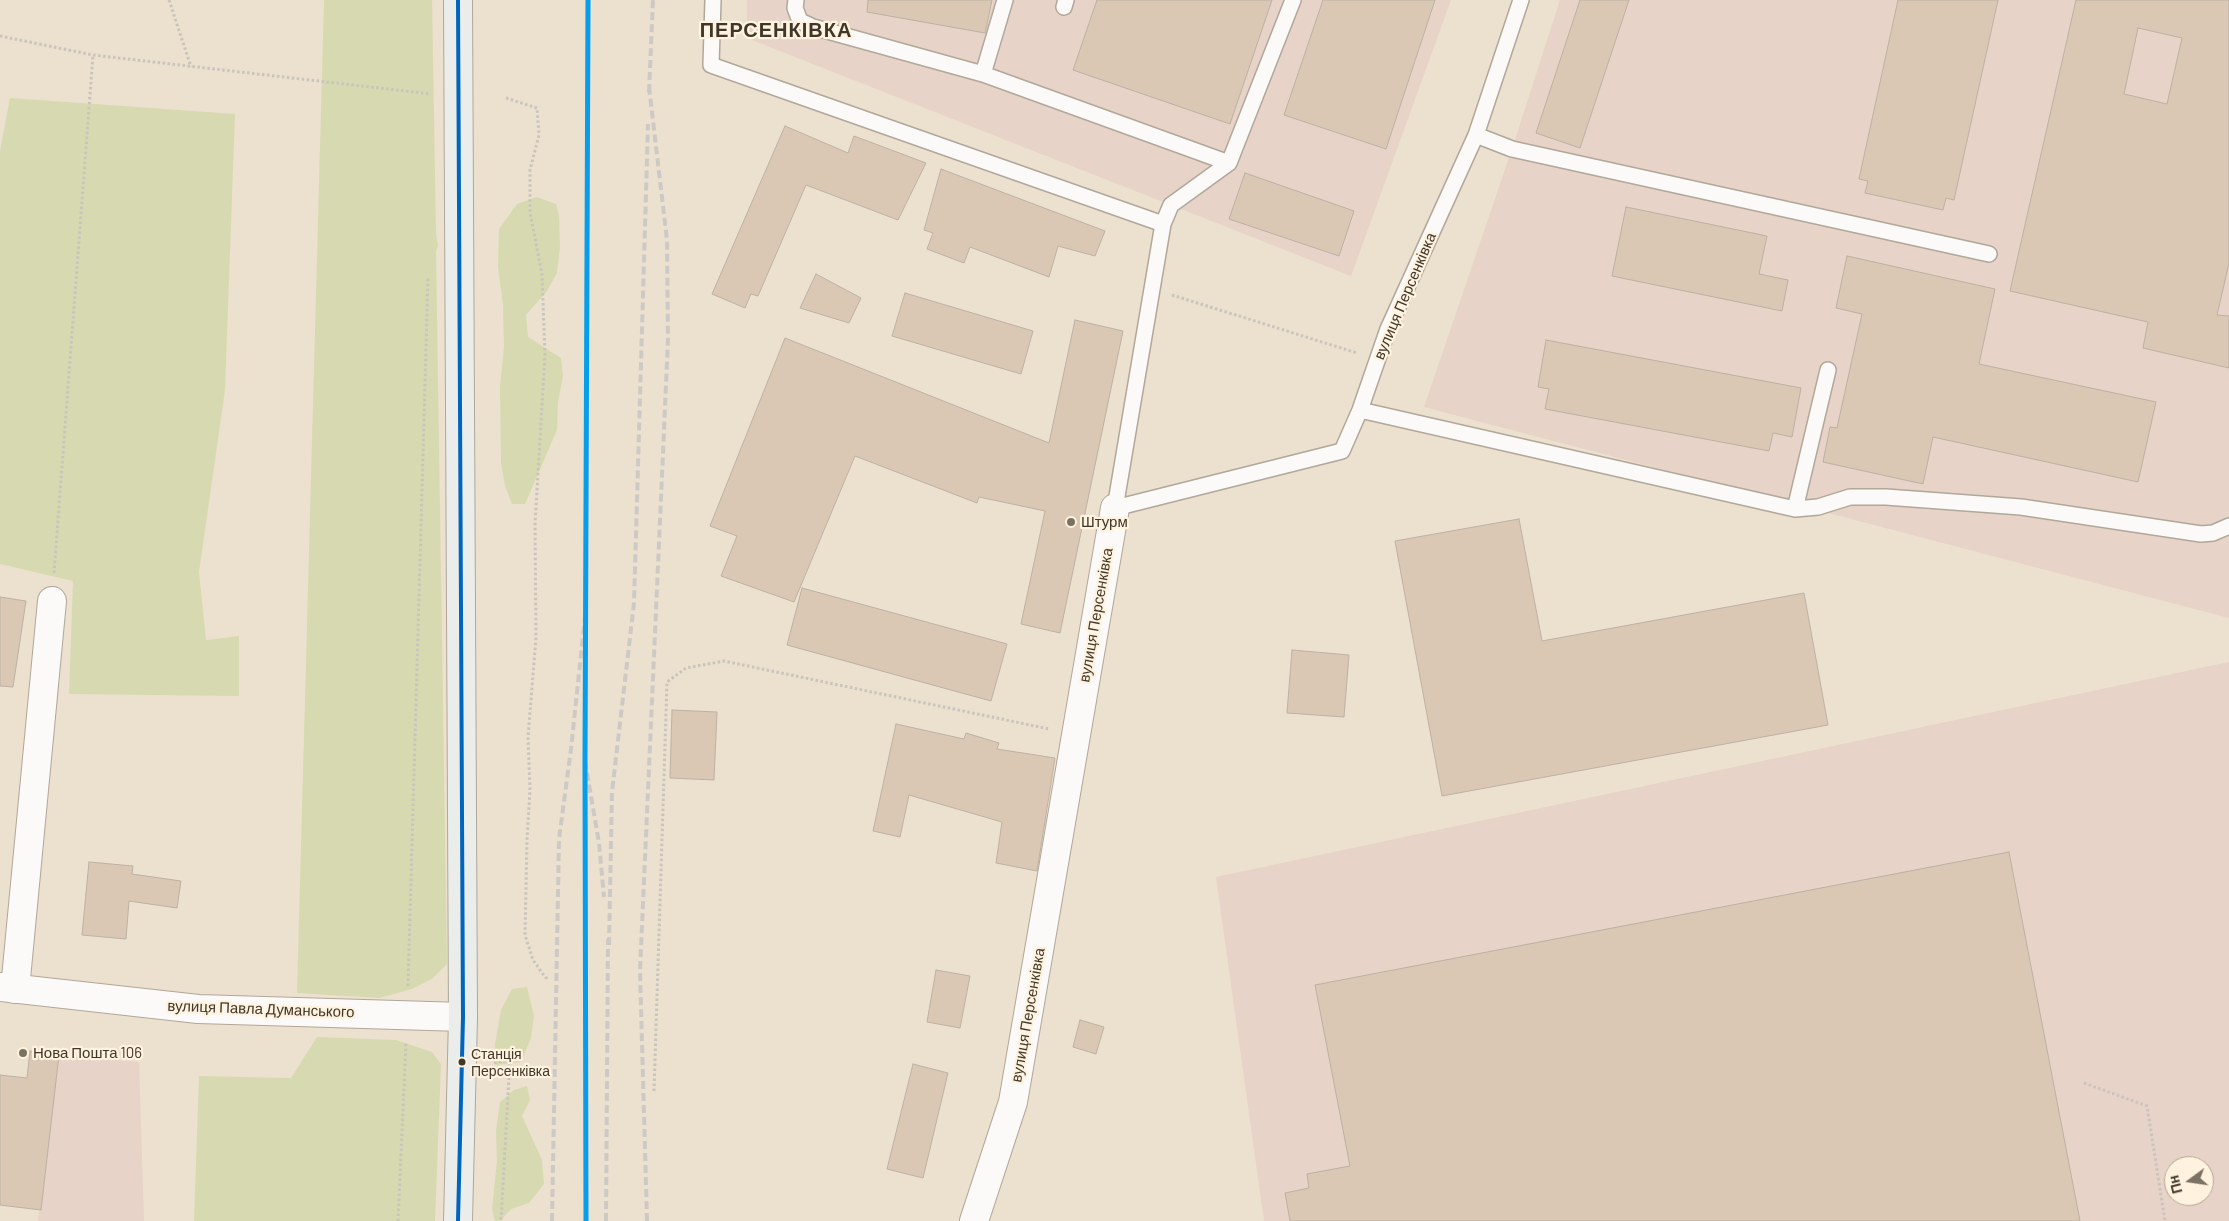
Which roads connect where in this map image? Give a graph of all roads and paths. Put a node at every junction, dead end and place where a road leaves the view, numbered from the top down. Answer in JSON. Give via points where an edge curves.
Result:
{"nodes":[{"id":1,"x":169,"y":0,"type":"edge"},
{"id":2,"x":458,"y":0,"type":"edge"},
{"id":3,"x":713,"y":0,"type":"edge"},
{"id":4,"x":796,"y":0,"type":"edge"},
{"id":5,"x":1005,"y":0,"type":"edge"},
{"id":6,"x":1293,"y":0,"type":"edge"},
{"id":7,"x":1521,"y":0,"type":"edge"},
{"id":8,"x":0,"y":36,"type":"edge"},
{"id":9,"x":93,"y":55,"type":"junction"},
{"id":10,"x":191,"y":67,"type":"junction"},
{"id":11,"x":983,"y":74,"type":"junction"},
{"id":12,"x":434,"y":94,"type":"dead end"},
{"id":13,"x":506,"y":98,"type":"dead end"},
{"id":14,"x":1476,"y":136,"type":"junction"},
{"id":15,"x":1229,"y":163,"type":"junction"},
{"id":16,"x":1163,"y":224,"type":"junction"},
{"id":17,"x":1989,"y":254,"type":"dead end"},
{"id":18,"x":429,"y":272,"type":"dead end"},
{"id":19,"x":1152,"y":288,"type":"junction"},
{"id":20,"x":1377,"y":360,"type":"junction"},
{"id":21,"x":1828,"y":370,"type":"dead end"},
{"id":22,"x":1360,"y":410,"type":"junction"},
{"id":23,"x":1115,"y":508,"type":"junction"},
{"id":24,"x":1795,"y":509,"type":"junction"},
{"id":25,"x":2229,"y":526,"type":"edge"},
{"id":26,"x":52,"y":601,"type":"joint"},
{"id":27,"x":1076,"y":734,"type":"junction"},
{"id":28,"x":550,"y":980,"type":"dead end"},
{"id":29,"x":7,"y":988,"type":"edge"},
{"id":30,"x":407,"y":1015,"type":"junction"},
{"id":31,"x":463,"y":1017,"type":"junction"},
{"id":32,"x":494,"y":1063,"type":"dead end"},
{"id":33,"x":2084,"y":1083,"type":"dead end"},
{"id":34,"x":654,"y":1091,"type":"dead end"},
{"id":35,"x":398,"y":1221,"type":"edge"},
{"id":36,"x":458,"y":1221,"type":"edge"},
{"id":37,"x":502,"y":1221,"type":"edge"},
{"id":38,"x":974,"y":1221,"type":"edge"},
{"id":39,"x":2166,"y":1221,"type":"edge"}],
"edges":[{"from":1,"to":10,"type":"path"},
{"from":2,"to":31,"type":"main road"},
{"from":3,"to":16,"type":"lane","via":[[711,64]]},
{"from":4,"to":11,"type":"lane","via":[[800,21],[813,27]]},
{"from":5,"to":11,"type":"lane"},
{"from":6,"to":15,"type":"lane"},
{"from":7,"to":14,"type":"lane","name":"вулиця Персенківка"},
{"from":8,"to":9,"type":"path"},
{"from":9,"to":10,"type":"path"},
{"from":9,"to":26,"type":"path"},
{"from":10,"to":12,"type":"path"},
{"from":11,"to":15,"type":"lane"},
{"from":13,"to":28,"type":"path","via":[[537,108],[539,135],[530,170],[530,212],[542,275],[545,355],[535,524],[536,637],[528,737],[530,790],[525,935],[533,960]]},
{"from":14,"to":17,"type":"lane","via":[[1512,149]]},
{"from":14,"to":20,"type":"lane","name":"вулиця Персенківка"},
{"from":15,"to":16,"type":"lane","via":[[1171,205]]},
{"from":16,"to":19,"type":"lane"},
{"from":18,"to":30,"type":"path"},
{"from":19,"to":20,"type":"path"},
{"from":19,"to":23,"type":"lane"},
{"from":20,"to":22,"type":"lane","name":"вулиця Персенківка"},
{"from":21,"to":24,"type":"lane"},
{"from":22,"to":23,"type":"lane","name":"вулиця Персенківка","via":[[1342,450],[1333,454]]},
{"from":22,"to":24,"type":"lane"},
{"from":23,"to":27,"type":"street","name":"вулиця Персенківка"},
{"from":24,"to":25,"type":"lane","via":[[1818,507],[1850,498],[1895,497],[2021,507],[2201,534]]},
{"from":26,"to":29,"type":"street"},
{"from":27,"to":34,"type":"path","via":[[724,661],[686,668],[667,682]]},
{"from":27,"to":38,"type":"street","name":"вулиця Персенківка","via":[[1013,1102]]},
{"from":29,"to":30,"type":"street","name":"вулиця Павла Думанського","via":[[198,1009]]},
{"from":30,"to":31,"type":"street","name":"вулиця Павла Думанського"},
{"from":30,"to":35,"type":"path"},
{"from":31,"to":36,"type":"main road"},
{"from":32,"to":37,"type":"path","via":[[510,1059]]},
{"from":33,"to":39,"type":"path","via":[[2147,1106]]}]}
